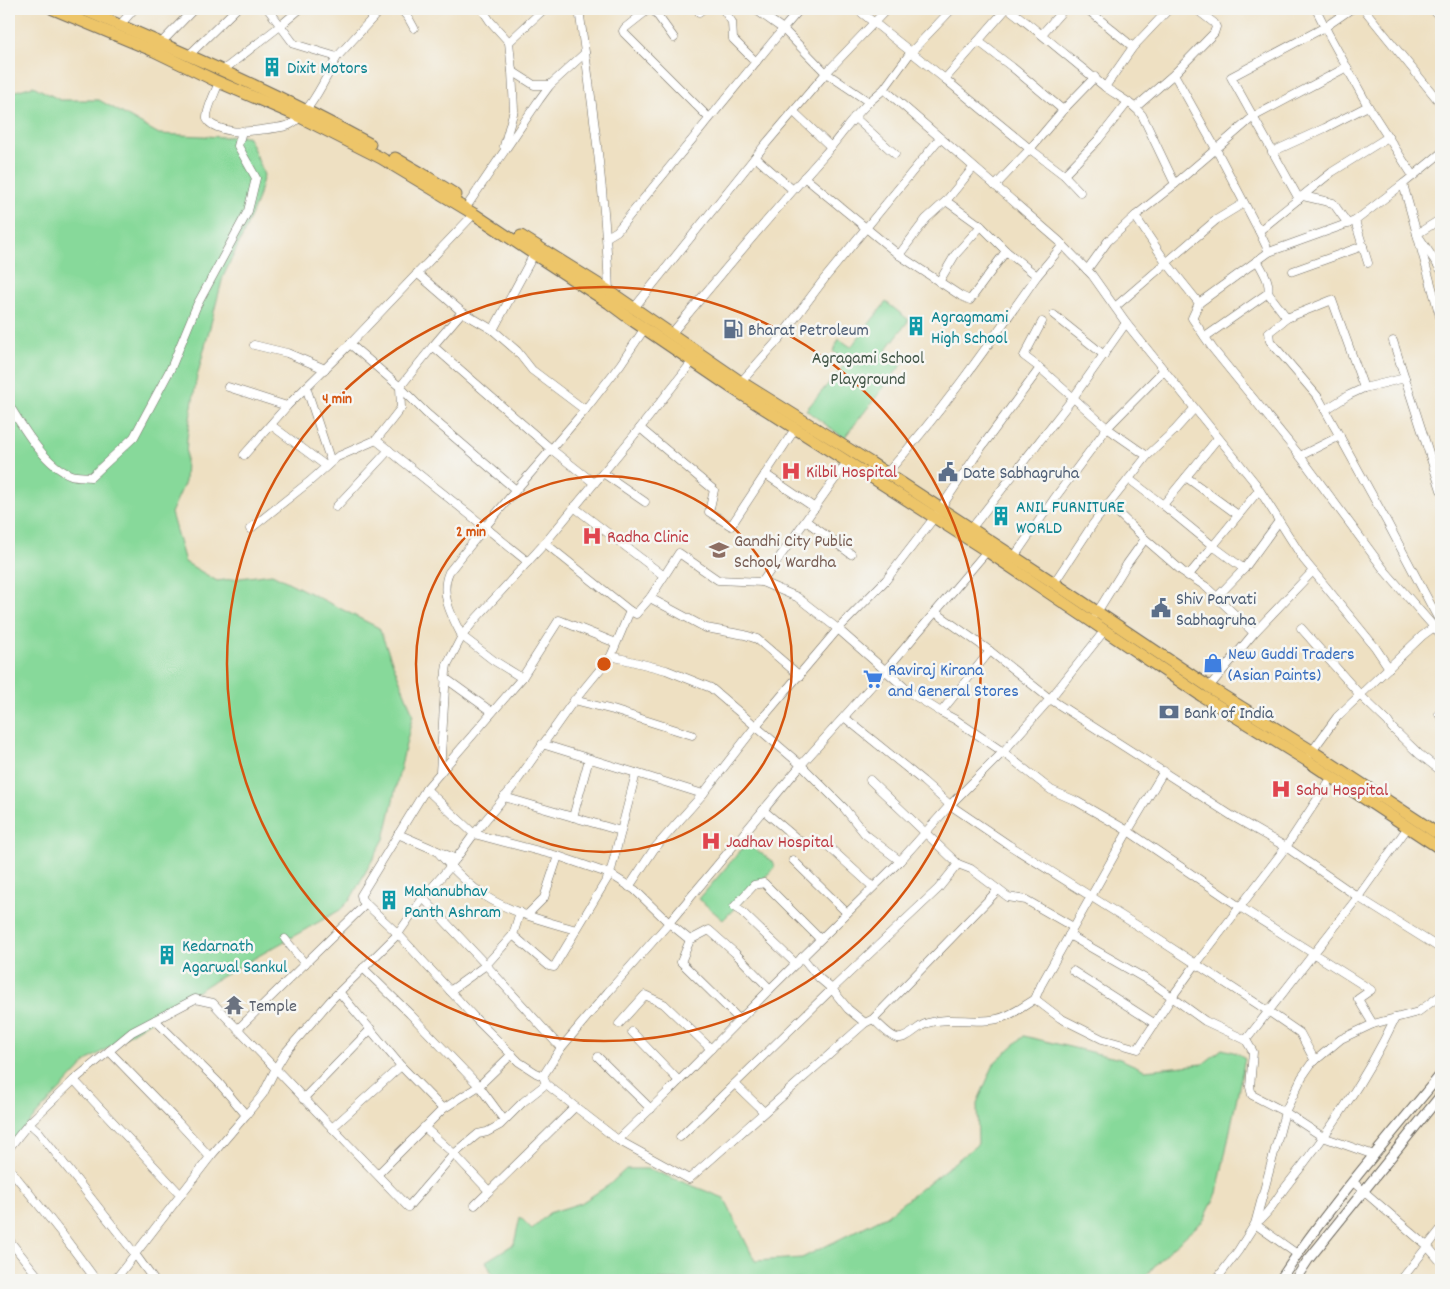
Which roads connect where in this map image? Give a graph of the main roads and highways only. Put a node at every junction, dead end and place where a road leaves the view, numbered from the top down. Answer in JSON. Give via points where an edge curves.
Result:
{"nodes":[{"id":1,"x":53,"y":9,"type":"edge"},
{"id":2,"x":82,"y":9,"type":"edge"},
{"id":3,"x":158,"y":47,"type":"junction"},
{"id":4,"x":220,"y":77,"type":"junction"},
{"id":5,"x":472,"y":209,"type":"junction"},
{"id":6,"x":609,"y":297,"type":"junction"},
{"id":7,"x":937,"y":513,"type":"junction"},
{"id":8,"x":1094,"y":618,"type":"junction"},
{"id":9,"x":1309,"y":755,"type":"junction"},
{"id":10,"x":1441,"y":836,"type":"edge"},
{"id":11,"x":1441,"y":849,"type":"edge"}],
"edges":[{"from":1,"to":3,"type":"main road"},
{"from":2,"to":3,"type":"main road","via":[[120,25]]},
{"from":3,"to":4,"type":"main road"},
{"from":3,"to":4,"type":"main road","via":[[188,56]]},
{"from":4,"to":5,"type":"main road","via":[[302,113],[421,173]]},
{"from":5,"to":6,"type":"main road"},
{"from":5,"to":6,"type":"main road","via":[[534,254]]},
{"from":6,"to":7,"type":"main road","via":[[692,362],[795,430]]},
{"from":6,"to":7,"type":"main road","via":[[634,308],[741,382],[887,473]]},
{"from":7,"to":8,"type":"main road","via":[[987,551]]},
{"from":7,"to":8,"type":"main road","via":[[971,529],[1054,583]]},
{"from":8,"to":9,"type":"main road","via":[[1209,687]]},
{"from":8,"to":9,"type":"main road","via":[[1105,630],[1202,696]]},
{"from":9,"to":10,"type":"main road"},
{"from":9,"to":11,"type":"main road","via":[[1332,777]]}]}
